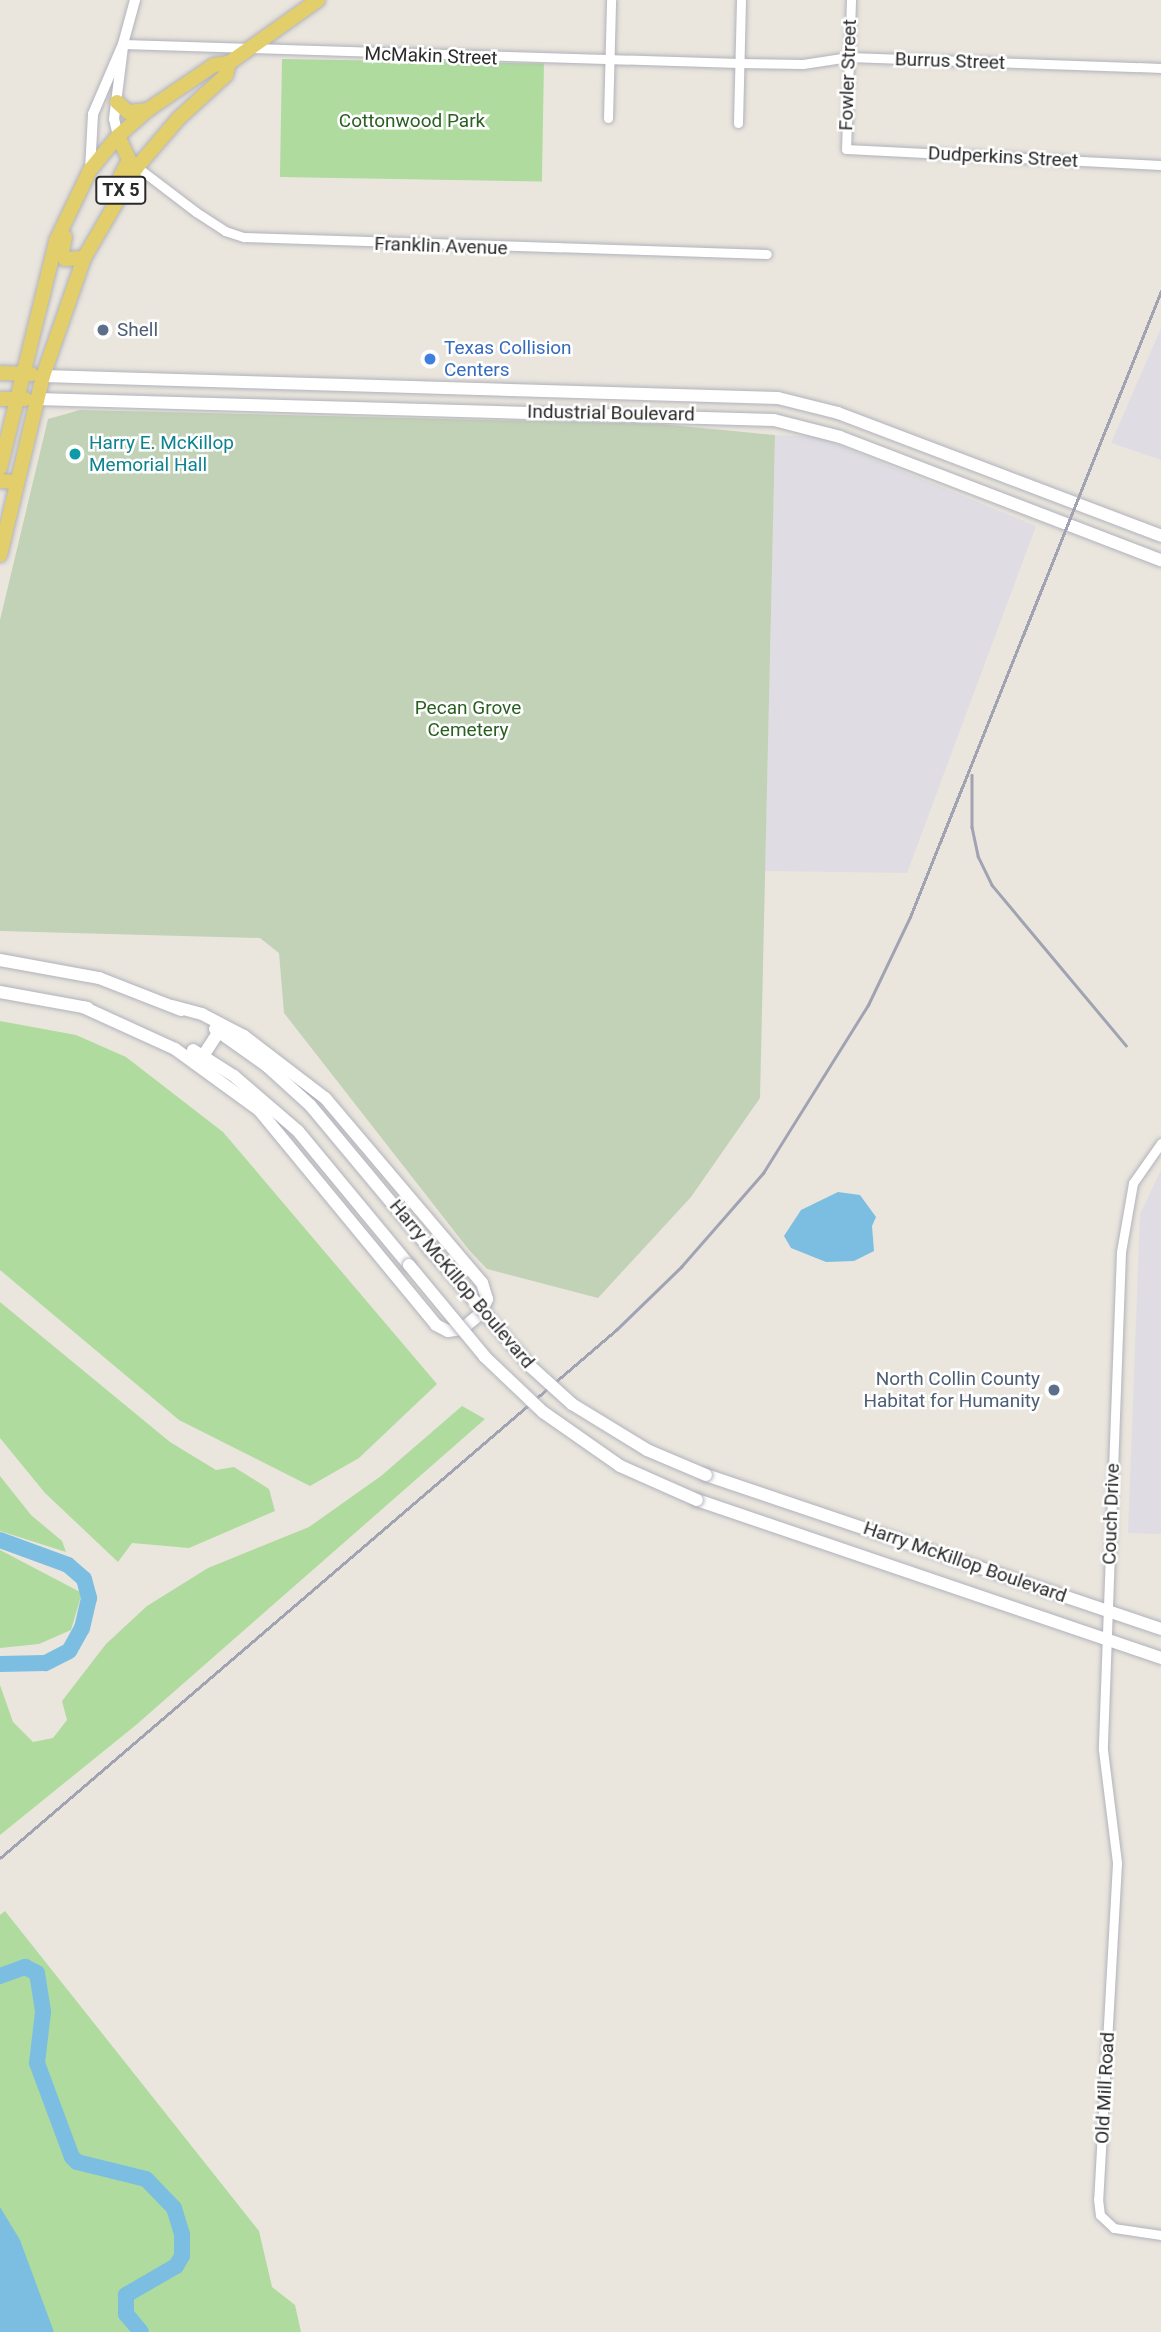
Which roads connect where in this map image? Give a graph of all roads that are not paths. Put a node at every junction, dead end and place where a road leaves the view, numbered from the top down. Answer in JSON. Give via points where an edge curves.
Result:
{"nodes":[{"id":1,"x":135,"y":0,"type":"edge"},
{"id":2,"x":318,"y":0,"type":"edge"},
{"id":3,"x":611,"y":0,"type":"edge"},
{"id":4,"x":741,"y":0,"type":"edge"},
{"id":5,"x":851,"y":0,"type":"edge"},
{"id":6,"x":123,"y":44,"type":"junction"},
{"id":7,"x":249,"y":48,"type":"junction"},
{"id":8,"x":848,"y":57,"type":"junction"},
{"id":9,"x":609,"y":60,"type":"junction"},
{"id":10,"x":229,"y":62,"type":"junction"},
{"id":11,"x":740,"y":63,"type":"junction"},
{"id":12,"x":1161,"y":68,"type":"edge"},
{"id":13,"x":117,"y":102,"type":"junction"},
{"id":14,"x":149,"y":109,"type":"junction"},
{"id":15,"x":608,"y":118,"type":"dead end"},
{"id":16,"x":738,"y":123,"type":"dead end"},
{"id":17,"x":118,"y":136,"type":"junction"},
{"id":18,"x":846,"y":149,"type":"joint"},
{"id":19,"x":1161,"y":165,"type":"edge"},
{"id":20,"x":137,"y":167,"type":"junction"},
{"id":21,"x":90,"y":170,"type":"junction"},
{"id":22,"x":75,"y":196,"type":"junction"},
{"id":23,"x":92,"y":242,"type":"junction"},
{"id":24,"x":767,"y":254,"type":"dead end"},
{"id":25,"x":84,"y":258,"type":"junction"},
{"id":26,"x":0,"y":373,"type":"edge"},
{"id":27,"x":23,"y":373,"type":"junction"},
{"id":28,"x":43,"y":376,"type":"junction"},
{"id":29,"x":346,"y":383,"type":"junction"},
{"id":30,"x":414,"y":386,"type":"junction"},
{"id":31,"x":528,"y":390,"type":"junction"},
{"id":32,"x":556,"y":391,"type":"junction"},
{"id":33,"x":0,"y":399,"type":"edge"},
{"id":34,"x":17,"y":399,"type":"junction"},
{"id":35,"x":36,"y":399,"type":"junction"},
{"id":36,"x":346,"y":406,"type":"junction"},
{"id":37,"x":414,"y":408,"type":"junction"},
{"id":38,"x":528,"y":412,"type":"junction"},
{"id":39,"x":556,"y":412,"type":"junction"},
{"id":40,"x":943,"y":453,"type":"junction"},
{"id":41,"x":0,"y":468,"type":"edge"},
{"id":42,"x":939,"y":476,"type":"junction"},
{"id":43,"x":0,"y":481,"type":"edge"},
{"id":44,"x":15,"y":482,"type":"junction"},
{"id":45,"x":1019,"y":482,"type":"junction"},
{"id":46,"x":1161,"y":536,"type":"edge"},
{"id":47,"x":0,"y":551,"type":"edge"},
{"id":48,"x":1161,"y":560,"type":"edge"},
{"id":49,"x":0,"y":960,"type":"edge"},
{"id":50,"x":0,"y":992,"type":"edge"},
{"id":51,"x":173,"y":1006,"type":"junction"},
{"id":52,"x":83,"y":1007,"type":"junction"},
{"id":53,"x":219,"y":1031,"type":"junction"},
{"id":54,"x":203,"y":1056,"type":"junction"},
{"id":55,"x":1161,"y":1143,"type":"edge"},
{"id":56,"x":1107,"y":1610,"type":"junction"},
{"id":57,"x":1161,"y":1629,"type":"edge"},
{"id":58,"x":1106,"y":1640,"type":"junction"},
{"id":59,"x":1161,"y":1658,"type":"edge"},
{"id":60,"x":1116,"y":1894,"type":"joint"},
{"id":61,"x":1161,"y":2235,"type":"edge"}],
"edges":[{"from":1,"to":6,"type":"street"},
{"from":2,"to":7,"type":"main road","number":"TX 5"},
{"from":3,"to":9,"type":"street"},
{"from":4,"to":11,"type":"street"},
{"from":5,"to":8,"type":"street","name":"Fowler Street"},
{"from":6,"to":7,"type":"street","name":"McMakin Street"},
{"from":6,"to":13,"type":"street"},
{"from":6,"to":21,"type":"street","via":[[93,114]]},
{"from":7,"to":9,"type":"street","name":"McMakin Street"},
{"from":7,"to":10,"type":"main road","number":"TX 5"},
{"from":8,"to":11,"type":"street","name":"Burrus Street","via":[[803,64]]},
{"from":8,"to":12,"type":"street","name":"Burrus Street"},
{"from":8,"to":18,"type":"street","name":"Fowler Street"},
{"from":9,"to":11,"type":"street","name":"McMakin Street"},
{"from":9,"to":15,"type":"street"},
{"from":10,"to":14,"type":"main road","number":"TX 5","via":[[214,65]]},
{"from":10,"to":20,"type":"main road","number":"TX 5","via":[[226,75],[179,118]]},
{"from":11,"to":16,"type":"street"},
{"from":13,"to":14,"type":"main road","via":[[128,113]]},
{"from":13,"to":17,"type":"street"},
{"from":14,"to":17,"type":"main road","number":"TX 5"},
{"from":17,"to":21,"type":"main road","number":"TX 5"},
{"from":17,"to":23,"type":"main road","via":[[129,163],[102,206]]},
{"from":18,"to":19,"type":"street","name":"Dudperkins Street"},
{"from":20,"to":23,"type":"main road","number":"TX 5"},
{"from":20,"to":24,"type":"street","name":"Franklin Avenue","via":[[206,219],[244,237]]},
{"from":21,"to":22,"type":"main road","number":"TX 5"},
{"from":22,"to":25,"type":"main road","via":[[62,253],[69,261]]},
{"from":22,"to":27,"type":"main road","number":"TX 5","via":[[56,241]]},
{"from":23,"to":25,"type":"main road","number":"TX 5"},
{"from":25,"to":28,"type":"main road","number":"TX 5"},
{"from":26,"to":27,"type":"main road"},
{"from":27,"to":28,"type":"main road"},
{"from":27,"to":34,"type":"main road","number":"TX 5"},
{"from":28,"to":29,"type":"main road","name":"Industrial Boulevard"},
{"from":28,"to":35,"type":"main road","number":"TX 5"},
{"from":29,"to":30,"type":"main road","name":"Industrial Boulevard"},
{"from":29,"to":36,"type":"main road"},
{"from":30,"to":31,"type":"main road","name":"Industrial Boulevard"},
{"from":30,"to":37,"type":"main road"},
{"from":31,"to":32,"type":"main road","name":"Industrial Boulevard"},
{"from":31,"to":38,"type":"main road"},
{"from":32,"to":39,"type":"main road"},
{"from":32,"to":40,"type":"main road","name":"Industrial Boulevard","via":[[778,398],[838,413]]},
{"from":33,"to":34,"type":"main road"},
{"from":34,"to":35,"type":"main road"},
{"from":34,"to":41,"type":"main road","number":"TX 5"},
{"from":35,"to":36,"type":"main road","name":"Industrial Boulevard"},
{"from":35,"to":44,"type":"main road","number":"TX 5"},
{"from":36,"to":37,"type":"main road","name":"Industrial Boulevard"},
{"from":37,"to":38,"type":"main road","name":"Industrial Boulevard"},
{"from":38,"to":39,"type":"main road","name":"Industrial Boulevard"},
{"from":39,"to":42,"type":"main road","name":"Industrial Boulevard","via":[[774,420],[828,432]]},
{"from":40,"to":42,"type":"main road"},
{"from":40,"to":45,"type":"main road","name":"Industrial Boulevard"},
{"from":42,"to":45,"type":"main road","via":[[961,476],[1004,490]]},
{"from":42,"to":48,"type":"main road","name":"Industrial Boulevard"},
{"from":43,"to":44,"type":"main road"},
{"from":44,"to":47,"type":"main road","number":"TX 5"},
{"from":45,"to":46,"type":"main road","name":"Industrial Boulevard"},
{"from":49,"to":51,"type":"main road","name":"Harry McKillop Boulevard","via":[[99,978]]},
{"from":50,"to":52,"type":"main road","name":"Harry McKillop Boulevard"},
{"from":51,"to":52,"type":"main road","via":[[202,1014],[244,1036],[325,1098],[482,1283],[487,1300],[482,1312],[462,1329],[448,1331],[436,1325],[258,1111],[175,1049]]},
{"from":51,"to":53,"type":"main road","name":"Harry McKillop Boulevard"},
{"from":52,"to":54,"type":"main road","name":"Harry McKillop Boulevard","via":[[166,1036]]},
{"from":53,"to":54,"type":"main road"},
{"from":53,"to":56,"type":"main road","name":"Harry McKillop Boulevard","bridge":true,"via":[[267,1066],[325,1120],[522,1358],[566,1398],[626,1439],[706,1475]]},
{"from":54,"to":58,"type":"main road","name":"Harry McKillop Boulevard","bridge":true,"via":[[243,1083],[298,1131],[492,1365],[563,1429],[634,1474],[697,1500]]},
{"from":55,"to":56,"type":"street","name":"Couch Drive","via":[[1133,1183],[1123,1224]]},
{"from":56,"to":57,"type":"main road","name":"Harry McKillop Boulevard"},
{"from":56,"to":58,"type":"street","name":"Couch Drive"},
{"from":58,"to":59,"type":"main road","name":"Harry McKillop Boulevard"},
{"from":58,"to":60,"type":"street","name":"Couch Drive","via":[[1103,1765],[1117,1863]]},
{"from":60,"to":61,"type":"street","name":"Old Mill Road","via":[[1098,2208],[1105,2223],[1114,2228]]}]}
